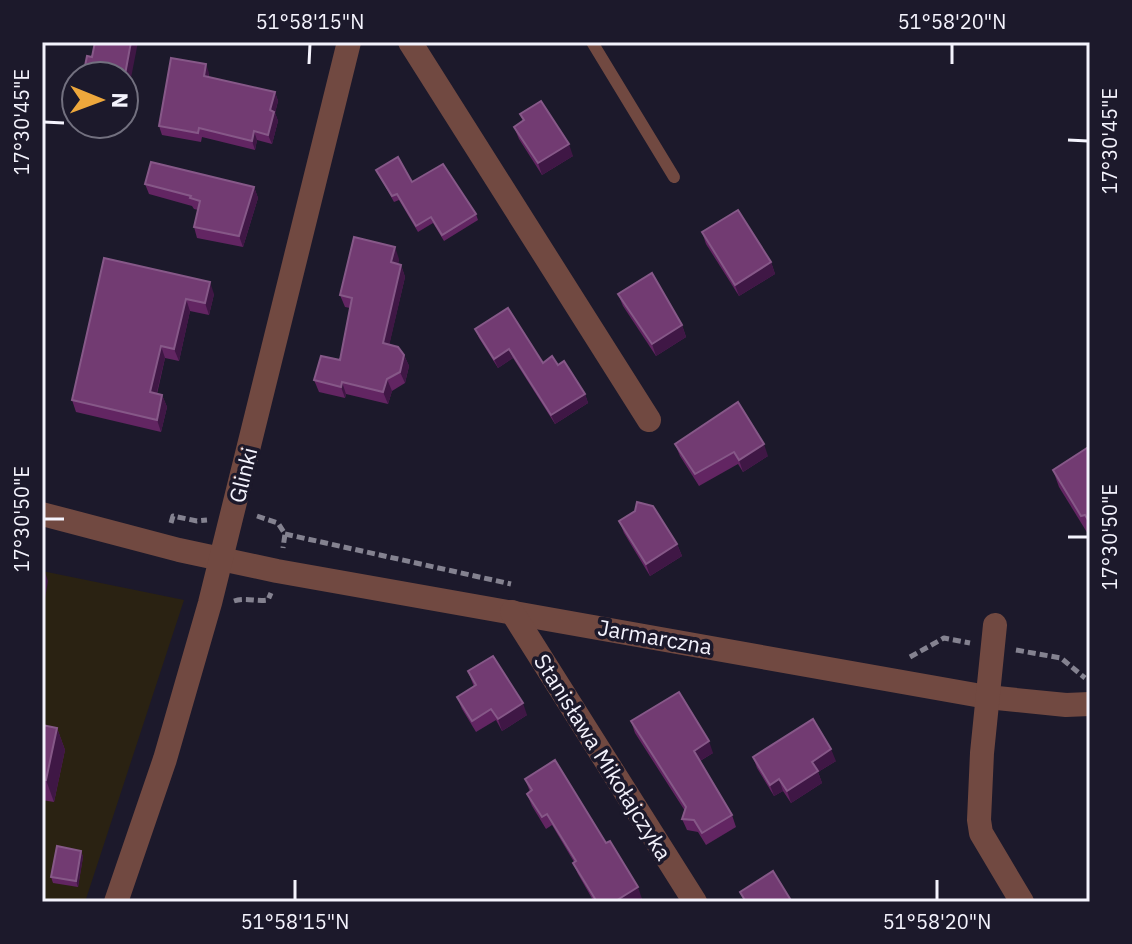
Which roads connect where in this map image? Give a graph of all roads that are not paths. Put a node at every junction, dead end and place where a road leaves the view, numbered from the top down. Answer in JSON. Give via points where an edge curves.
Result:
{"nodes":[{"id":1,"x":349,"y":42,"type":"edge"},
{"id":2,"x":410,"y":42,"type":"edge"},
{"id":3,"x":592,"y":42,"type":"edge"},
{"id":4,"x":674,"y":177,"type":"dead end"},
{"id":5,"x":649,"y":420,"type":"dead end"},
{"id":6,"x":42,"y":514,"type":"edge"},
{"id":7,"x":221,"y":560,"type":"junction"},
{"id":8,"x":512,"y":612,"type":"junction"},
{"id":9,"x":994,"y":636,"type":"road end"},
{"id":10,"x":987,"y":697,"type":"junction"},
{"id":11,"x":1090,"y":704,"type":"edge"},
{"id":12,"x":116,"y":902,"type":"edge"},
{"id":13,"x":695,"y":902,"type":"edge"},
{"id":14,"x":1022,"y":902,"type":"edge"}],
"edges":[{"from":1,"to":7,"type":"street","name":"Glinki"},
{"from":2,"to":5,"type":"street"},
{"from":3,"to":4,"type":"lane"},
{"from":6,"to":7,"type":"street","name":"Jarmarczna"},
{"from":7,"to":8,"type":"street","name":"Jarmarczna"},
{"from":7,"to":12,"type":"street","name":"Glinki","via":[[165,759]]},
{"from":8,"to":10,"type":"street","name":"Jarmarczna"},
{"from":8,"to":13,"type":"street","name":"Stanisława Mikołajczyka"},
{"from":9,"to":10,"type":"street"},
{"from":10,"to":11,"type":"street","name":"Jarmarczna"},
{"from":10,"to":14,"type":"street","via":[[981,833]]}]}
